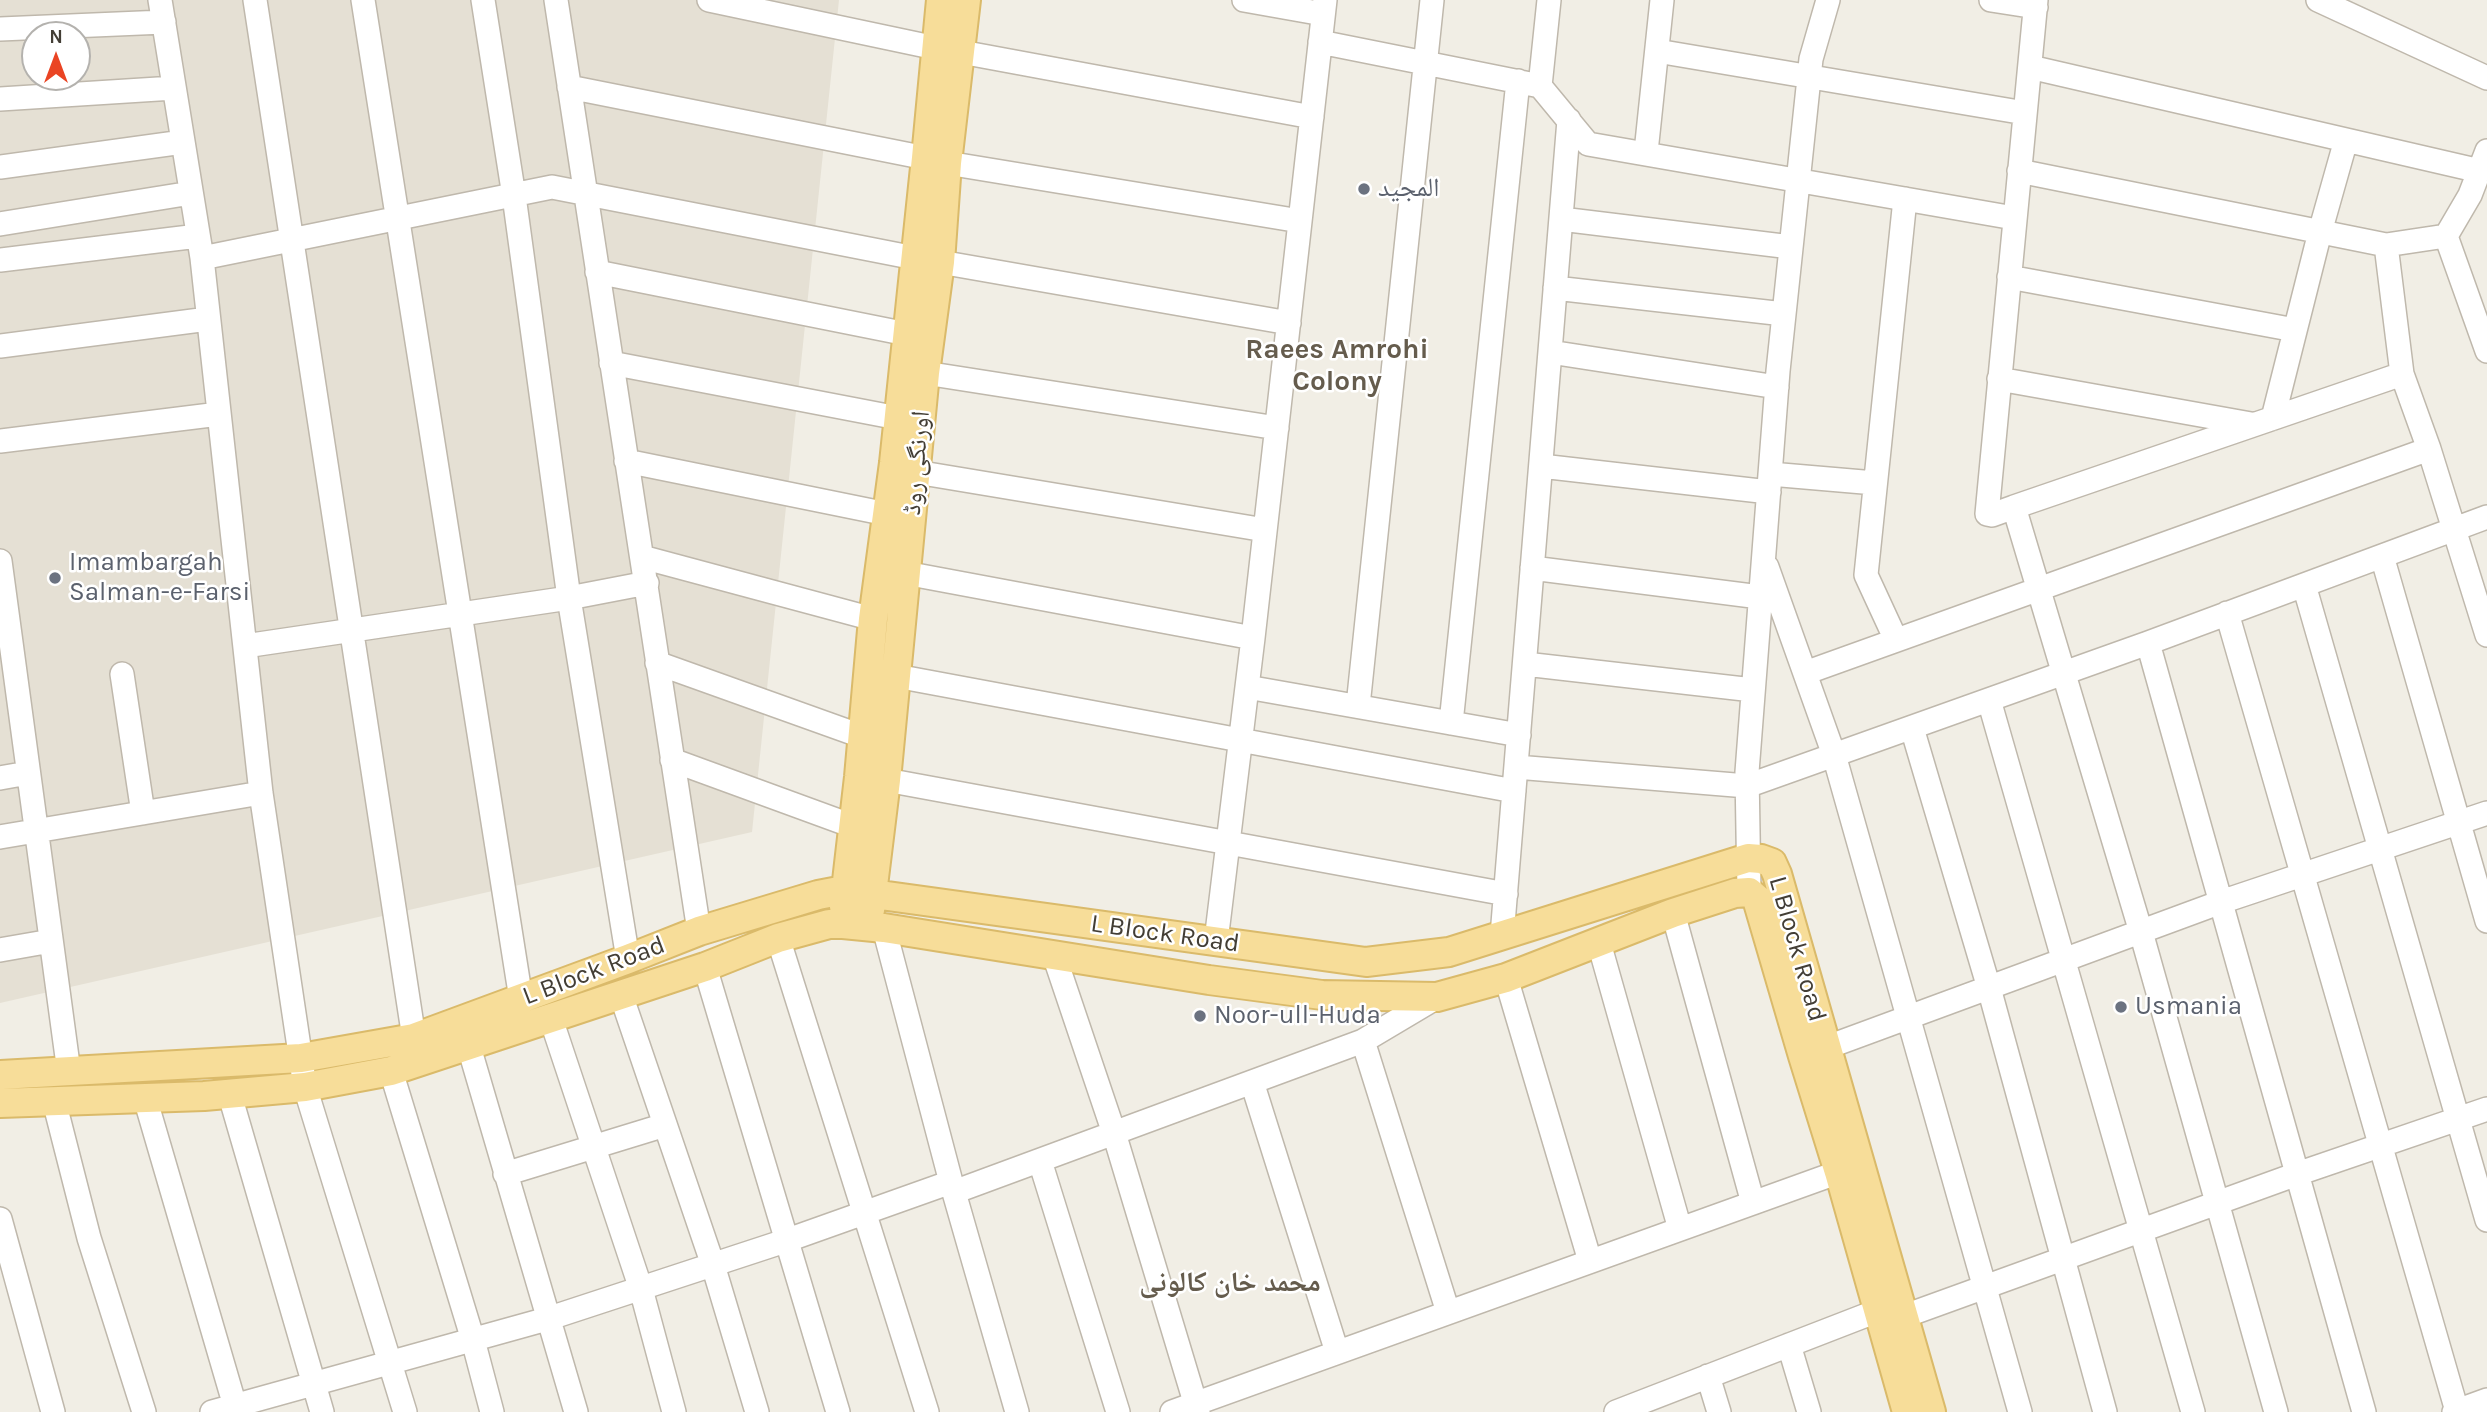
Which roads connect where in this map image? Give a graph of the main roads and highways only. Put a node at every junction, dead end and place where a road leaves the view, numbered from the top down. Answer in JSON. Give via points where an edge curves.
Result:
{"nodes":[{"id":1,"x":941,"y":0,"type":"edge"},
{"id":2,"x":966,"y":0,"type":"edge"},
{"id":3,"x":948,"y":50,"type":"junction"},
{"id":4,"x":927,"y":260,"type":"junction"},
{"id":5,"x":866,"y":830,"type":"junction"},
{"id":6,"x":844,"y":891,"type":"junction"},
{"id":7,"x":872,"y":894,"type":"junction"},
{"id":8,"x":865,"y":926,"type":"junction"},
{"id":9,"x":0,"y":1075,"type":"edge"},
{"id":10,"x":0,"y":1103,"type":"edge"},
{"id":11,"x":1890,"y":1314,"type":"junction"},
{"id":12,"x":1908,"y":1412,"type":"edge"},
{"id":13,"x":1931,"y":1412,"type":"edge"}],
"edges":[{"from":1,"to":3,"type":"main road","name":"اورنگی روڈ"},
{"from":2,"to":3,"type":"main road","name":"اورنگی روڈ"},
{"from":3,"to":4,"type":"main road","name":"اورنگی روڈ"},
{"from":4,"to":5,"type":"main road","name":"اورنگی روڈ","via":[[907,334],[873,619],[862,736]]},
{"from":4,"to":5,"type":"main road","name":"اورنگی روڈ","via":[[925,373],[886,780]]},
{"from":5,"to":6,"type":"main road","name":"اورنگی روڈ"},
{"from":5,"to":7,"type":"main road","name":"اورنگی روڈ"},
{"from":6,"to":7,"type":"main road","name":"L Block Road"},
{"from":6,"to":8,"type":"main road","name":"اورنگی روڈ"},
{"from":6,"to":9,"type":"main road","name":"L Block Road","via":[[699,930],[414,1038],[301,1058]]},
{"from":7,"to":8,"type":"main road","name":"اورنگی روڈ"},
{"from":7,"to":11,"type":"main road","name":"L Block Road","via":[[1366,962],[1449,952],[1748,858],[1772,863],[1825,1048]]},
{"from":8,"to":10,"type":"main road","name":"L Block Road","via":[[829,924],[778,938],[705,967],[391,1071],[305,1087],[204,1096]]},
{"from":8,"to":11,"type":"main road","name":"L Block Road","via":[[1322,995],[1437,997],[1506,978],[1674,913],[1749,892],[1757,899],[1839,1172]]},
{"from":11,"to":12,"type":"main road","name":"L Block Road"},
{"from":11,"to":13,"type":"main road","name":"L Block Road"}]}
